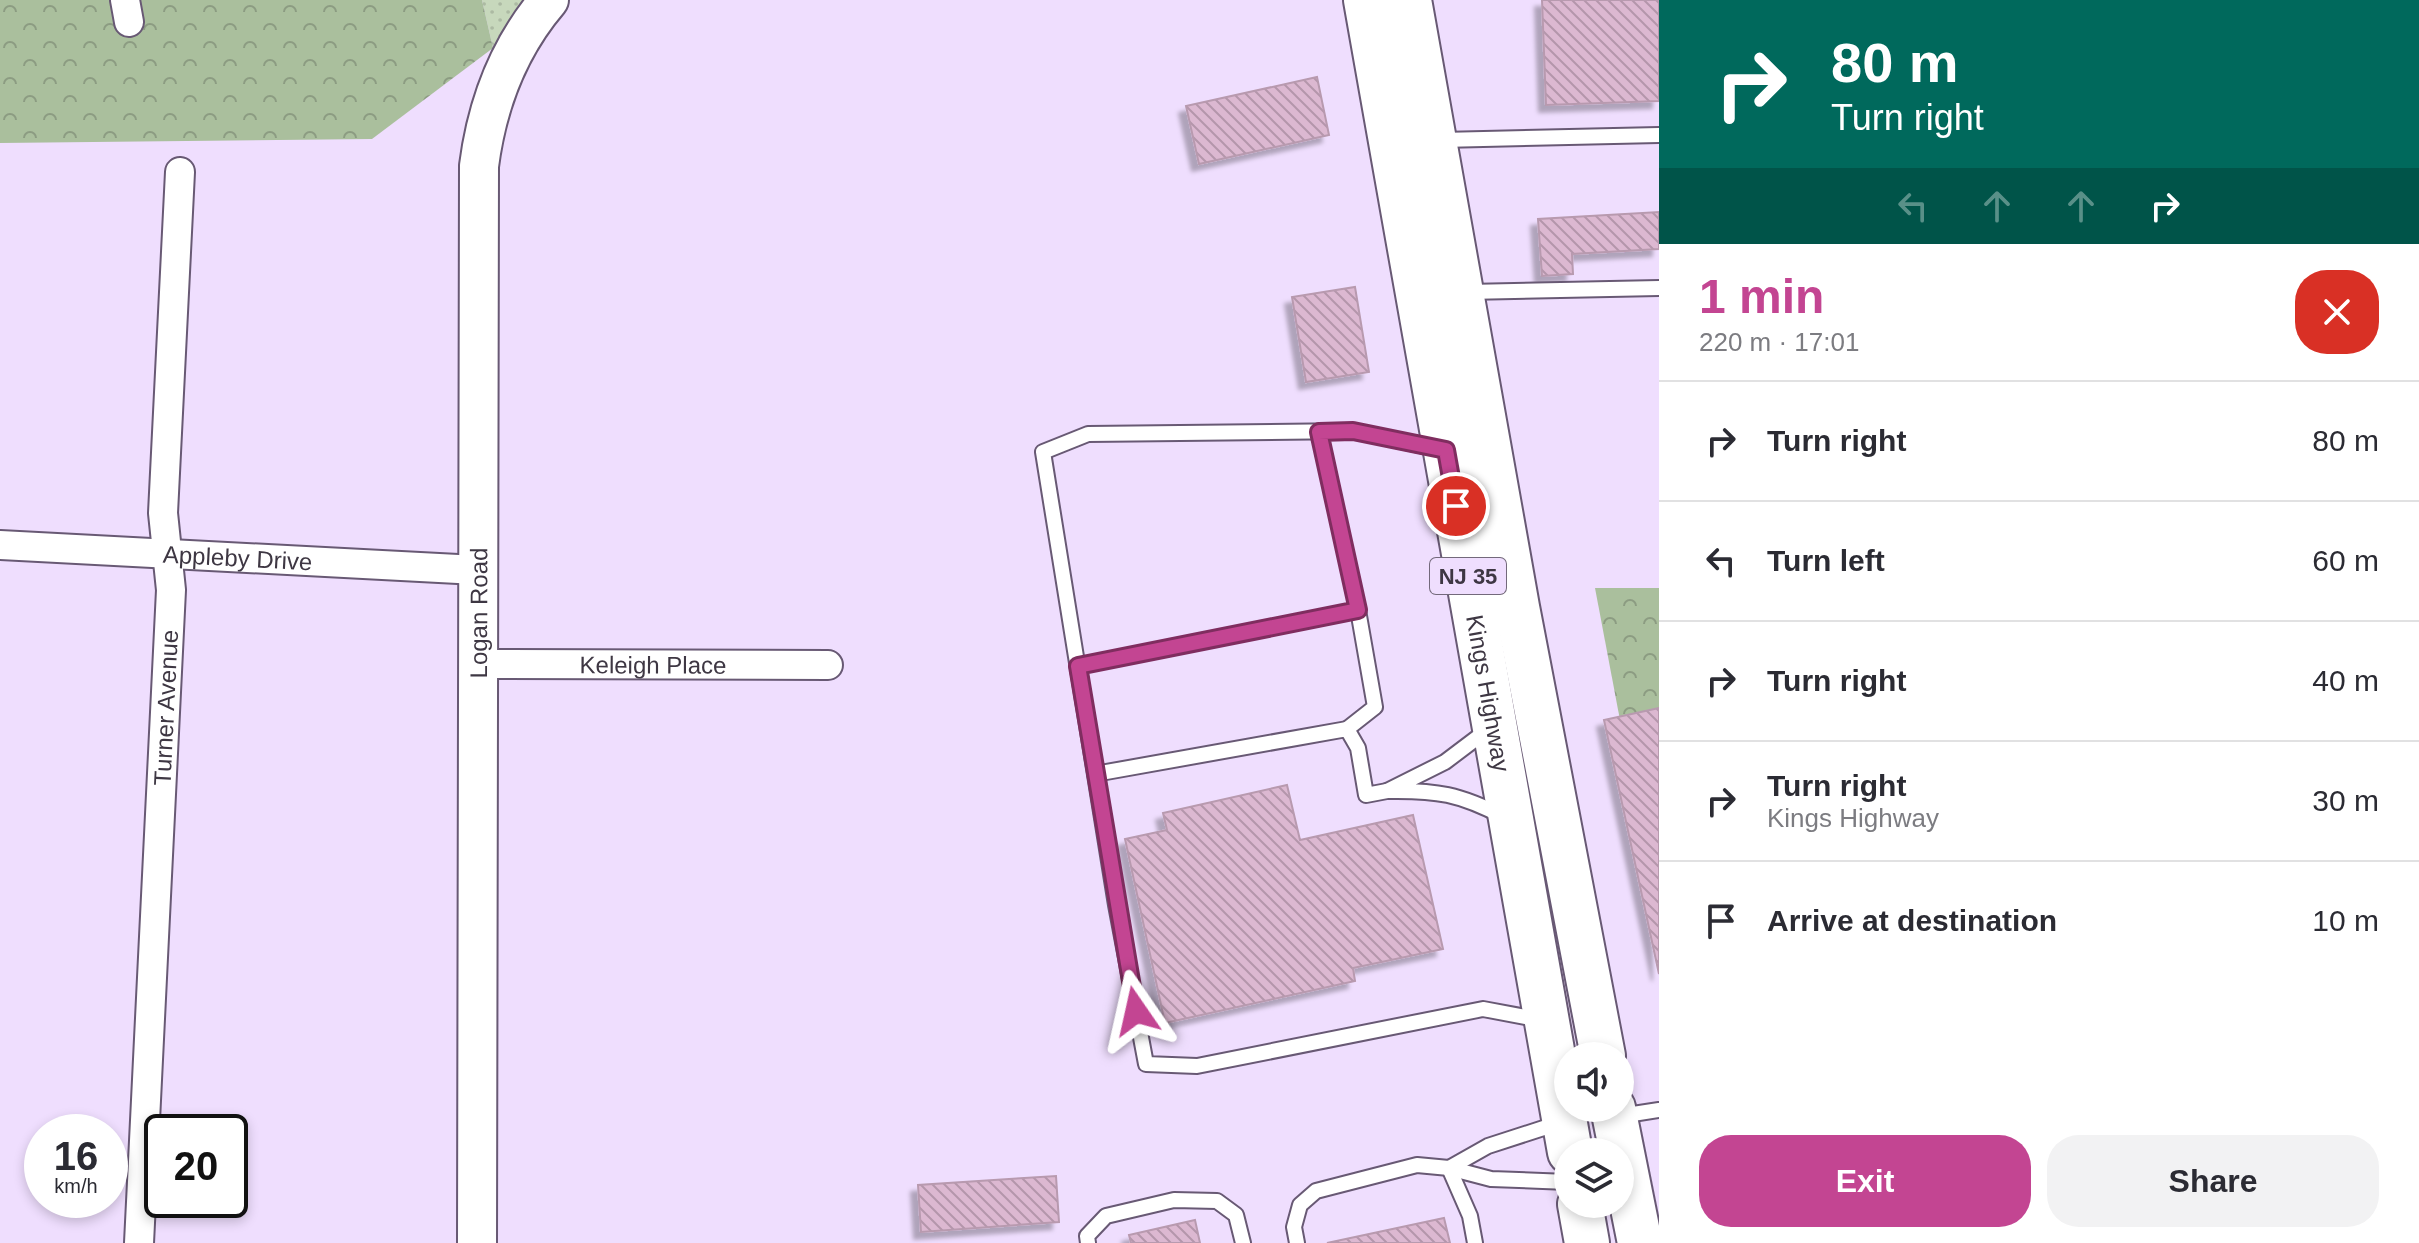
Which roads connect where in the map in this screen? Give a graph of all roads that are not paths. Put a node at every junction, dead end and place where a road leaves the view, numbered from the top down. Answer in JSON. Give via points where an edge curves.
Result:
{"nodes":[{"id":1,"x":549,"y":0,"type":"edge"},
{"id":2,"x":1366,"y":0,"type":"edge"},
{"id":3,"x":1409,"y":0,"type":"edge"},
{"id":4,"x":1659,"y":135,"type":"edge"},
{"id":5,"x":1432,"y":141,"type":"junction"},
{"id":6,"x":180,"y":172,"type":"dead end"},
{"id":7,"x":1659,"y":288,"type":"edge"},
{"id":8,"x":1460,"y":292,"type":"junction"},
{"id":9,"x":1319,"y":432,"type":"junction"},
{"id":10,"x":1446,"y":450,"type":"junction"},
{"id":11,"x":0,"y":545,"type":"edge"},
{"id":12,"x":167,"y":554,"type":"junction"},
{"id":13,"x":477,"y":570,"type":"junction"},
{"id":14,"x":1358,"y":610,"type":"junction"},
{"id":15,"x":477,"y":664,"type":"junction"},
{"id":16,"x":828,"y":665,"type":"dead end"},
{"id":17,"x":1078,"y":666,"type":"junction"},
{"id":18,"x":1494,"y":725,"type":"junction"},
{"id":19,"x":1347,"y":729,"type":"junction"},
{"id":20,"x":1095,"y":774,"type":"junction"},
{"id":21,"x":1387,"y":791,"type":"junction"},
{"id":22,"x":1511,"y":821,"type":"junction"},
{"id":23,"x":1547,"y":1021,"type":"junction"},
{"id":24,"x":1600,"y":1042,"type":"edge"},
{"id":25,"x":1659,"y":1110,"type":"edge"},
{"id":26,"x":1634,"y":1111,"type":"edge"},
{"id":27,"x":1616,"y":1122,"type":"edge"},
{"id":28,"x":1568,"y":1137,"type":"edge"},
{"id":29,"x":1449,"y":1168,"type":"junction"},
{"id":30,"x":1554,"y":1181,"type":"edge"},
{"id":31,"x":1583,"y":1218,"type":"edge"},
{"id":32,"x":139,"y":1243,"type":"edge"},
{"id":33,"x":477,"y":1243,"type":"edge"},
{"id":34,"x":1088,"y":1243,"type":"edge"},
{"id":35,"x":1243,"y":1243,"type":"edge"},
{"id":36,"x":1297,"y":1243,"type":"edge"},
{"id":37,"x":1475,"y":1243,"type":"edge"},
{"id":38,"x":1587,"y":1243,"type":"edge"},
{"id":39,"x":1640,"y":1243,"type":"edge"}],
"edges":[{"from":1,"to":13,"type":"street","name":"Logan Road","via":[[509,57],[482,144]]},
{"from":2,"to":10,"type":"main road","name":"Kings Highway","number":"NJ 35"},
{"from":3,"to":5,"type":"main road","name":"Kings Highway","number":"NJ 35"},
{"from":4,"to":5,"type":"lane"},
{"from":5,"to":8,"type":"main road","name":"Kings Highway","number":"NJ 35"},
{"from":6,"to":12,"type":"street","name":"Turner Avenue","via":[[163,513]]},
{"from":7,"to":8,"type":"lane"},
{"from":8,"to":24,"type":"main road","name":"Kings Highway","number":"NJ 35"},
{"from":9,"to":10,"type":"lane","via":[[1353,431]]},
{"from":9,"to":14,"type":"lane"},
{"from":9,"to":17,"type":"lane","via":[[1088,434],[1043,452]]},
{"from":10,"to":18,"type":"main road","name":"Kings Highway","number":"NJ 35"},
{"from":11,"to":12,"type":"street","name":"Appleby Drive"},
{"from":12,"to":13,"type":"street","name":"Appleby Drive"},
{"from":12,"to":32,"type":"street","name":"Turner Avenue","via":[[171,590]]},
{"from":13,"to":15,"type":"street","name":"Logan Road"},
{"from":14,"to":17,"type":"lane"},
{"from":14,"to":19,"type":"lane","via":[[1375,707]]},
{"from":15,"to":16,"type":"street","name":"Keleigh Place"},
{"from":15,"to":33,"type":"street","name":"Logan Road"},
{"from":17,"to":20,"type":"lane"},
{"from":18,"to":21,"type":"lane","via":[[1445,762]]},
{"from":18,"to":22,"type":"main road","name":"Kings Highway","number":"NJ 35"},
{"from":19,"to":20,"type":"lane"},
{"from":19,"to":21,"type":"lane","via":[[1358,748],[1366,795]]},
{"from":20,"to":23,"type":"lane","via":[[1146,1064],[1197,1066],[1483,1009]]},
{"from":21,"to":22,"type":"lane","via":[[1435,790],[1468,798]]},
{"from":22,"to":23,"type":"main road","name":"Kings Highway","number":"NJ 35"},
{"from":23,"to":28,"type":"main road","name":"Kings Highway","number":"NJ 35"},
{"from":25,"to":26,"type":"lane"},
{"from":27,"to":39,"type":"main road"},
{"from":28,"to":29,"type":"lane","via":[[1488,1146]]},
{"from":29,"to":30,"type":"lane","via":[[1491,1179]]},
{"from":29,"to":36,"type":"lane","via":[[1417,1165],[1316,1191],[1300,1205],[1294,1227]]},
{"from":29,"to":37,"type":"lane","via":[[1470,1216]]},
{"from":31,"to":38,"type":"main road"},
{"from":34,"to":35,"type":"lane","via":[[1087,1236],[1106,1216],[1174,1200],[1217,1201],[1236,1215]]}]}
